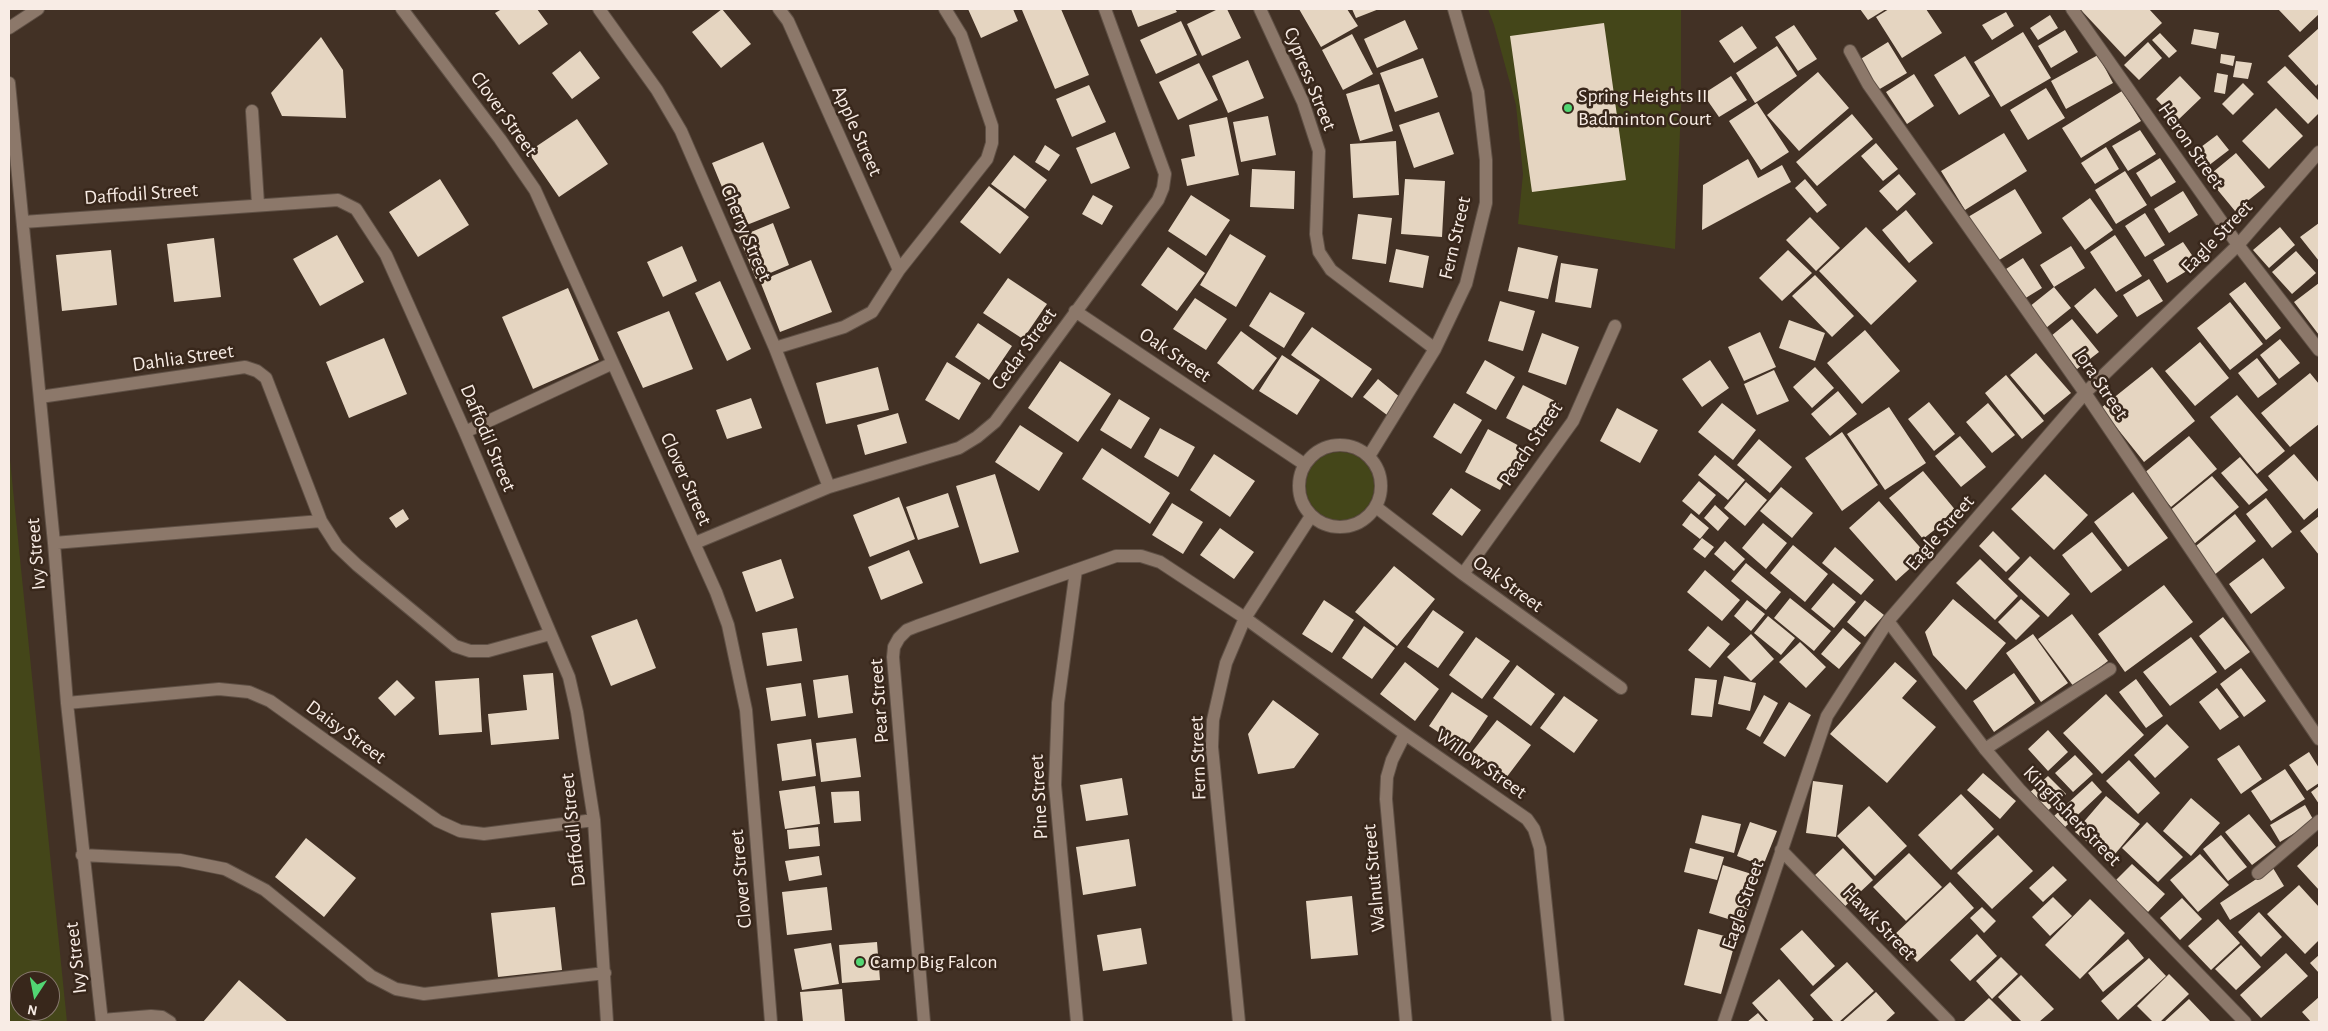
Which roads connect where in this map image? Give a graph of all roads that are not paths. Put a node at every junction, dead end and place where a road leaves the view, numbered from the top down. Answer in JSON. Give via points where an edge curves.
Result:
{"nodes":[{"id":1,"x":38,"y":9,"type":"edge"},
{"id":2,"x":402,"y":9,"type":"edge"},
{"id":3,"x":600,"y":9,"type":"edge"},
{"id":4,"x":779,"y":9,"type":"edge"},
{"id":5,"x":945,"y":9,"type":"edge"},
{"id":6,"x":1105,"y":9,"type":"edge"},
{"id":7,"x":1260,"y":9,"type":"edge"},
{"id":8,"x":1454,"y":9,"type":"edge"},
{"id":9,"x":2072,"y":9,"type":"edge"},
{"id":10,"x":9,"y":28,"type":"edge"},
{"id":11,"x":1850,"y":51,"type":"dead end"},
{"id":12,"x":9,"y":83,"type":"edge"},
{"id":13,"x":252,"y":111,"type":"dead end"},
{"id":14,"x":2319,"y":152,"type":"edge"},
{"id":15,"x":258,"y":204,"type":"junction"},
{"id":16,"x":23,"y":222,"type":"junction"},
{"id":17,"x":2238,"y":246,"type":"junction"},
{"id":18,"x":898,"y":270,"type":"junction"},
{"id":19,"x":1075,"y":311,"type":"junction"},
{"id":20,"x":1614,"y":326,"type":"dead end"},
{"id":21,"x":775,"y":348,"type":"junction"},
{"id":22,"x":1434,"y":349,"type":"junction"},
{"id":23,"x":2319,"y":350,"type":"edge"},
{"id":24,"x":613,"y":363,"type":"junction"},
{"id":25,"x":2085,"y":393,"type":"junction"},
{"id":26,"x":40,"y":397,"type":"junction"},
{"id":27,"x":465,"y":432,"type":"junction"},
{"id":28,"x":1369,"y":456,"type":"junction"},
{"id":29,"x":1304,"y":464,"type":"junction"},
{"id":30,"x":829,"y":487,"type":"junction"},
{"id":31,"x":1376,"y":507,"type":"junction"},
{"id":32,"x":1311,"y":516,"type":"junction"},
{"id":33,"x":321,"y":521,"type":"junction"},
{"id":34,"x":54,"y":543,"type":"junction"},
{"id":35,"x":695,"y":544,"type":"junction"},
{"id":36,"x":1076,"y":570,"type":"junction"},
{"id":37,"x":1463,"y":574,"type":"junction"},
{"id":38,"x":1245,"y":618,"type":"junction"},
{"id":39,"x":1888,"y":621,"type":"junction"},
{"id":40,"x":550,"y":634,"type":"junction"},
{"id":41,"x":2110,"y":668,"type":"dead end"},
{"id":42,"x":1621,"y":688,"type":"dead end"},
{"id":43,"x":67,"y":702,"type":"junction"},
{"id":44,"x":1405,"y":734,"type":"junction"},
{"id":45,"x":2319,"y":739,"type":"edge"},
{"id":46,"x":1985,"y":749,"type":"junction"},
{"id":47,"x":594,"y":820,"type":"junction"},
{"id":48,"x":2319,"y":821,"type":"edge"},
{"id":49,"x":1781,"y":850,"type":"junction"},
{"id":50,"x":82,"y":855,"type":"junction"},
{"id":51,"x":2258,"y":874,"type":"dead end"},
{"id":52,"x":605,"y":973,"type":"junction"},
{"id":53,"x":102,"y":1021,"type":"edge"},
{"id":54,"x":170,"y":1022,"type":"edge"},
{"id":55,"x":607,"y":1022,"type":"edge"},
{"id":56,"x":771,"y":1022,"type":"edge"},
{"id":57,"x":924,"y":1022,"type":"edge"},
{"id":58,"x":1076,"y":1022,"type":"edge"},
{"id":59,"x":1238,"y":1022,"type":"edge"},
{"id":60,"x":1406,"y":1022,"type":"edge"},
{"id":61,"x":1558,"y":1022,"type":"edge"},
{"id":62,"x":1724,"y":1022,"type":"edge"},
{"id":63,"x":1949,"y":1022,"type":"edge"},
{"id":64,"x":2245,"y":1022,"type":"edge"}],
"edges":[{"from":1,"to":10,"type":"street"},
{"from":2,"to":24,"type":"street","name":"Clover Street","via":[[536,190]]},
{"from":3,"to":21,"type":"street","name":"Cherry Street","via":[[657,90],[681,131]]},
{"from":4,"to":18,"type":"street","name":"Apple Street","via":[[788,21]]},
{"from":5,"to":18,"type":"street","via":[[961,35],[992,126],[992,143],[987,158]]},
{"from":6,"to":19,"type":"street","name":"Cedar Street","via":[[1165,174],[1158,200]]},
{"from":7,"to":22,"type":"street","name":"Cypress Street","via":[[1303,102],[1319,151],[1316,234],[1319,252],[1331,270]]},
{"from":8,"to":22,"type":"street","name":"Fern Street","via":[[1478,92],[1486,160],[1486,203],[1466,284]]},
{"from":9,"to":17,"type":"street","name":"Heron Street"},
{"from":11,"to":25,"type":"street","name":"Iora Street","via":[[1868,84]]},
{"from":12,"to":16,"type":"street","name":"Ivy Street"},
{"from":13,"to":15,"type":"street"},
{"from":14,"to":17,"type":"street","name":"Eagle Street"},
{"from":15,"to":16,"type":"street","name":"Daffodil Street"},
{"from":15,"to":27,"type":"street","name":"Daffodil Street","via":[[338,200],[356,209],[386,255]]},
{"from":16,"to":26,"type":"street","name":"Ivy Street"},
{"from":17,"to":23,"type":"street","name":"Heron Street"},
{"from":17,"to":25,"type":"street","name":"Eagle Street"},
{"from":18,"to":21,"type":"street","via":[[872,312],[844,327]]},
{"from":19,"to":29,"type":"street","name":"Oak Street"},
{"from":19,"to":30,"type":"street","name":"Cedar Street","via":[[995,422],[978,437],[959,448]]},
{"from":20,"to":37,"type":"street","name":"Peach Street","via":[[1573,421]]},
{"from":21,"to":30,"type":"street","name":"Cherry Street"},
{"from":22,"to":28,"type":"street","name":"Fern Street"},
{"from":24,"to":27,"type":"street"},
{"from":24,"to":35,"type":"street","name":"Clover Street"},
{"from":25,"to":39,"type":"street","name":"Eagle Street"},
{"from":25,"to":45,"type":"street","name":"Iora Street"},
{"from":26,"to":33,"type":"street","name":"Dahlia Street","via":[[245,367],[257,371],[266,378]]},
{"from":26,"to":34,"type":"street","name":"Ivy Street"},
{"from":27,"to":40,"type":"street","name":"Daffodil Street"},
{"from":28,"to":29,"type":"street","via":[[1353,446],[1334,444],[1317,451]]},
{"from":28,"to":31,"type":"street","via":[[1379,471],[1382,490]]},
{"from":29,"to":32,"type":"street","via":[[1298,482],[1299,491]]},
{"from":30,"to":35,"type":"street","name":"Cedar Street"},
{"from":31,"to":32,"type":"street","via":[[1363,520],[1346,527],[1327,525]]},
{"from":31,"to":37,"type":"street","name":"Oak Street"},
{"from":32,"to":38,"type":"street","name":"Fern Street"},
{"from":33,"to":34,"type":"street"},
{"from":33,"to":40,"type":"street","name":"Dahlia Street","via":[[337,546],[357,565],[455,646],[470,651],[488,651]]},
{"from":34,"to":43,"type":"street","name":"Ivy Street"},
{"from":35,"to":56,"type":"street","name":"Clover Street","via":[[728,625],[746,710]]},
{"from":36,"to":38,"type":"street","name":"Pear Street","via":[[1116,556],[1141,556],[1160,562]]},
{"from":36,"to":57,"type":"street","name":"Pear Street","via":[[917,626],[903,634],[894,647]]},
{"from":36,"to":58,"type":"street","name":"Pine Street","via":[[1058,703],[1055,785]]},
{"from":37,"to":42,"type":"street","name":"Oak Street"},
{"from":38,"to":44,"type":"street","name":"Willow Street"},
{"from":38,"to":59,"type":"street","name":"Fern Street","via":[[1226,663],[1213,720],[1212,747]]},
{"from":39,"to":46,"type":"street","name":"Kingfisher Street"},
{"from":39,"to":49,"type":"street","name":"Eagle Street","via":[[1827,716]]},
{"from":40,"to":47,"type":"street","name":"Daffodil Street","via":[[569,676]]},
{"from":41,"to":46,"type":"street"},
{"from":43,"to":47,"type":"street","name":"Daisy Street","via":[[219,689],[249,692],[270,701],[438,821],[460,831],[484,834]]},
{"from":43,"to":50,"type":"street","name":"Ivy Street"},
{"from":44,"to":60,"type":"street","name":"Walnut Street","via":[[1387,777],[1386,799]]},
{"from":44,"to":61,"type":"street","name":"Willow Street","via":[[1518,811],[1534,829],[1540,848]]},
{"from":46,"to":64,"type":"street","name":"Kingfisher Street","via":[[2019,789]]},
{"from":47,"to":52,"type":"street","name":"Daffodil Street"},
{"from":48,"to":51,"type":"street"},
{"from":49,"to":62,"type":"street","name":"Eagle Street"},
{"from":49,"to":63,"type":"street","name":"Hawk Street"},
{"from":50,"to":52,"type":"street","via":[[180,860],[225,869],[265,890],[371,976],[396,989],[424,994]]},
{"from":50,"to":53,"type":"street","name":"Ivy Street"},
{"from":52,"to":55,"type":"street","name":"Daffodil Street"},
{"from":53,"to":54,"type":"street","via":[[151,1016]]}]}
